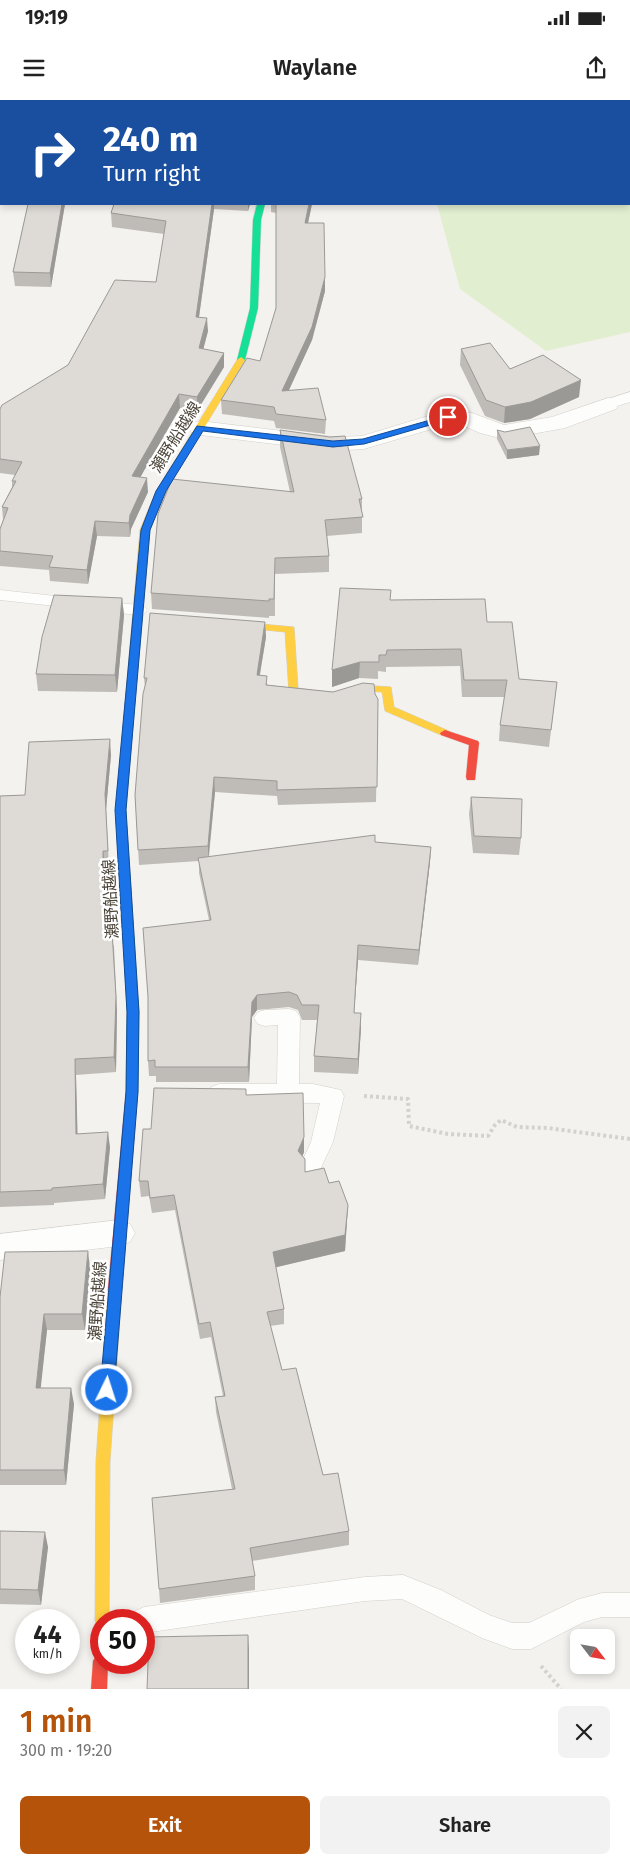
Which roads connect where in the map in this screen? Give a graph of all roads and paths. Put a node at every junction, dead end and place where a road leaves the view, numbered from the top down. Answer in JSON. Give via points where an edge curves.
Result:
{"nodes":[{"id":1,"x":261,"y":205,"type":"edge"},
{"id":2,"x":630,"y":397,"type":"edge"},
{"id":3,"x":608,"y":404,"type":"joint"},
{"id":4,"x":200,"y":428,"type":"junction"},
{"id":5,"x":0,"y":595,"type":"edge"},
{"id":6,"x":141,"y":616,"type":"junction"},
{"id":7,"x":214,"y":623,"type":"edge"},
{"id":8,"x":471,"y":777,"type":"dead end"},
{"id":9,"x":265,"y":1018,"type":"dead end"},
{"id":10,"x":200,"y":1093,"type":"edge"},
{"id":11,"x":288,"y":1094,"type":"junction"},
{"id":12,"x":333,"y":1096,"type":"junction"},
{"id":13,"x":630,"y":1139,"type":"edge"},
{"id":14,"x":311,"y":1166,"type":"dead end"},
{"id":15,"x":119,"y":1233,"type":"junction"},
{"id":16,"x":0,"y":1248,"type":"edge"},
{"id":17,"x":630,"y":1605,"type":"edge"},
{"id":18,"x":102,"y":1609,"type":"edge"},
{"id":19,"x":155,"y":1618,"type":"edge"},
{"id":20,"x":100,"y":1674,"type":"edge"},
{"id":21,"x":99,"y":1689,"type":"edge"}],
"edges":[{"from":1,"to":4,"type":"main road","name":"瀬野船越線","via":[[257,220],[254,308],[240,363]]},
{"from":2,"to":3,"type":"lane"},
{"from":3,"to":4,"type":"street","via":[[557,423],[504,432],[464,418],[448,417],[364,442],[333,444]]},
{"from":4,"to":6,"type":"main road","name":"瀬野船越線","via":[[161,491],[145,530]]},
{"from":5,"to":6,"type":"lane"},
{"from":6,"to":15,"type":"main road","name":"瀬野船越線","via":[[121,810],[133,1012],[142,1093]]},
{"from":7,"to":8,"type":"main road","via":[[290,628],[293,691],[332,697],[360,688],[386,689],[389,709],[474,744]]},
{"from":9,"to":11,"type":"lane","via":[[289,1017]]},
{"from":10,"to":11,"type":"lane"},
{"from":11,"to":12,"type":"lane"},
{"from":12,"to":13,"type":"path","via":[[408,1099],[409,1126],[454,1135],[488,1136],[501,1120],[517,1127]]},
{"from":12,"to":14,"type":"lane","via":[[322,1142]]},
{"from":15,"to":16,"type":"street"},
{"from":15,"to":18,"type":"main road","name":"瀬野船越線","via":[[103,1461]]},
{"from":17,"to":19,"type":"lane","via":[[602,1605],[579,1612],[531,1636],[512,1636],[482,1625],[403,1587],[365,1589]]},
{"from":20,"to":21,"type":"main road"}]}
